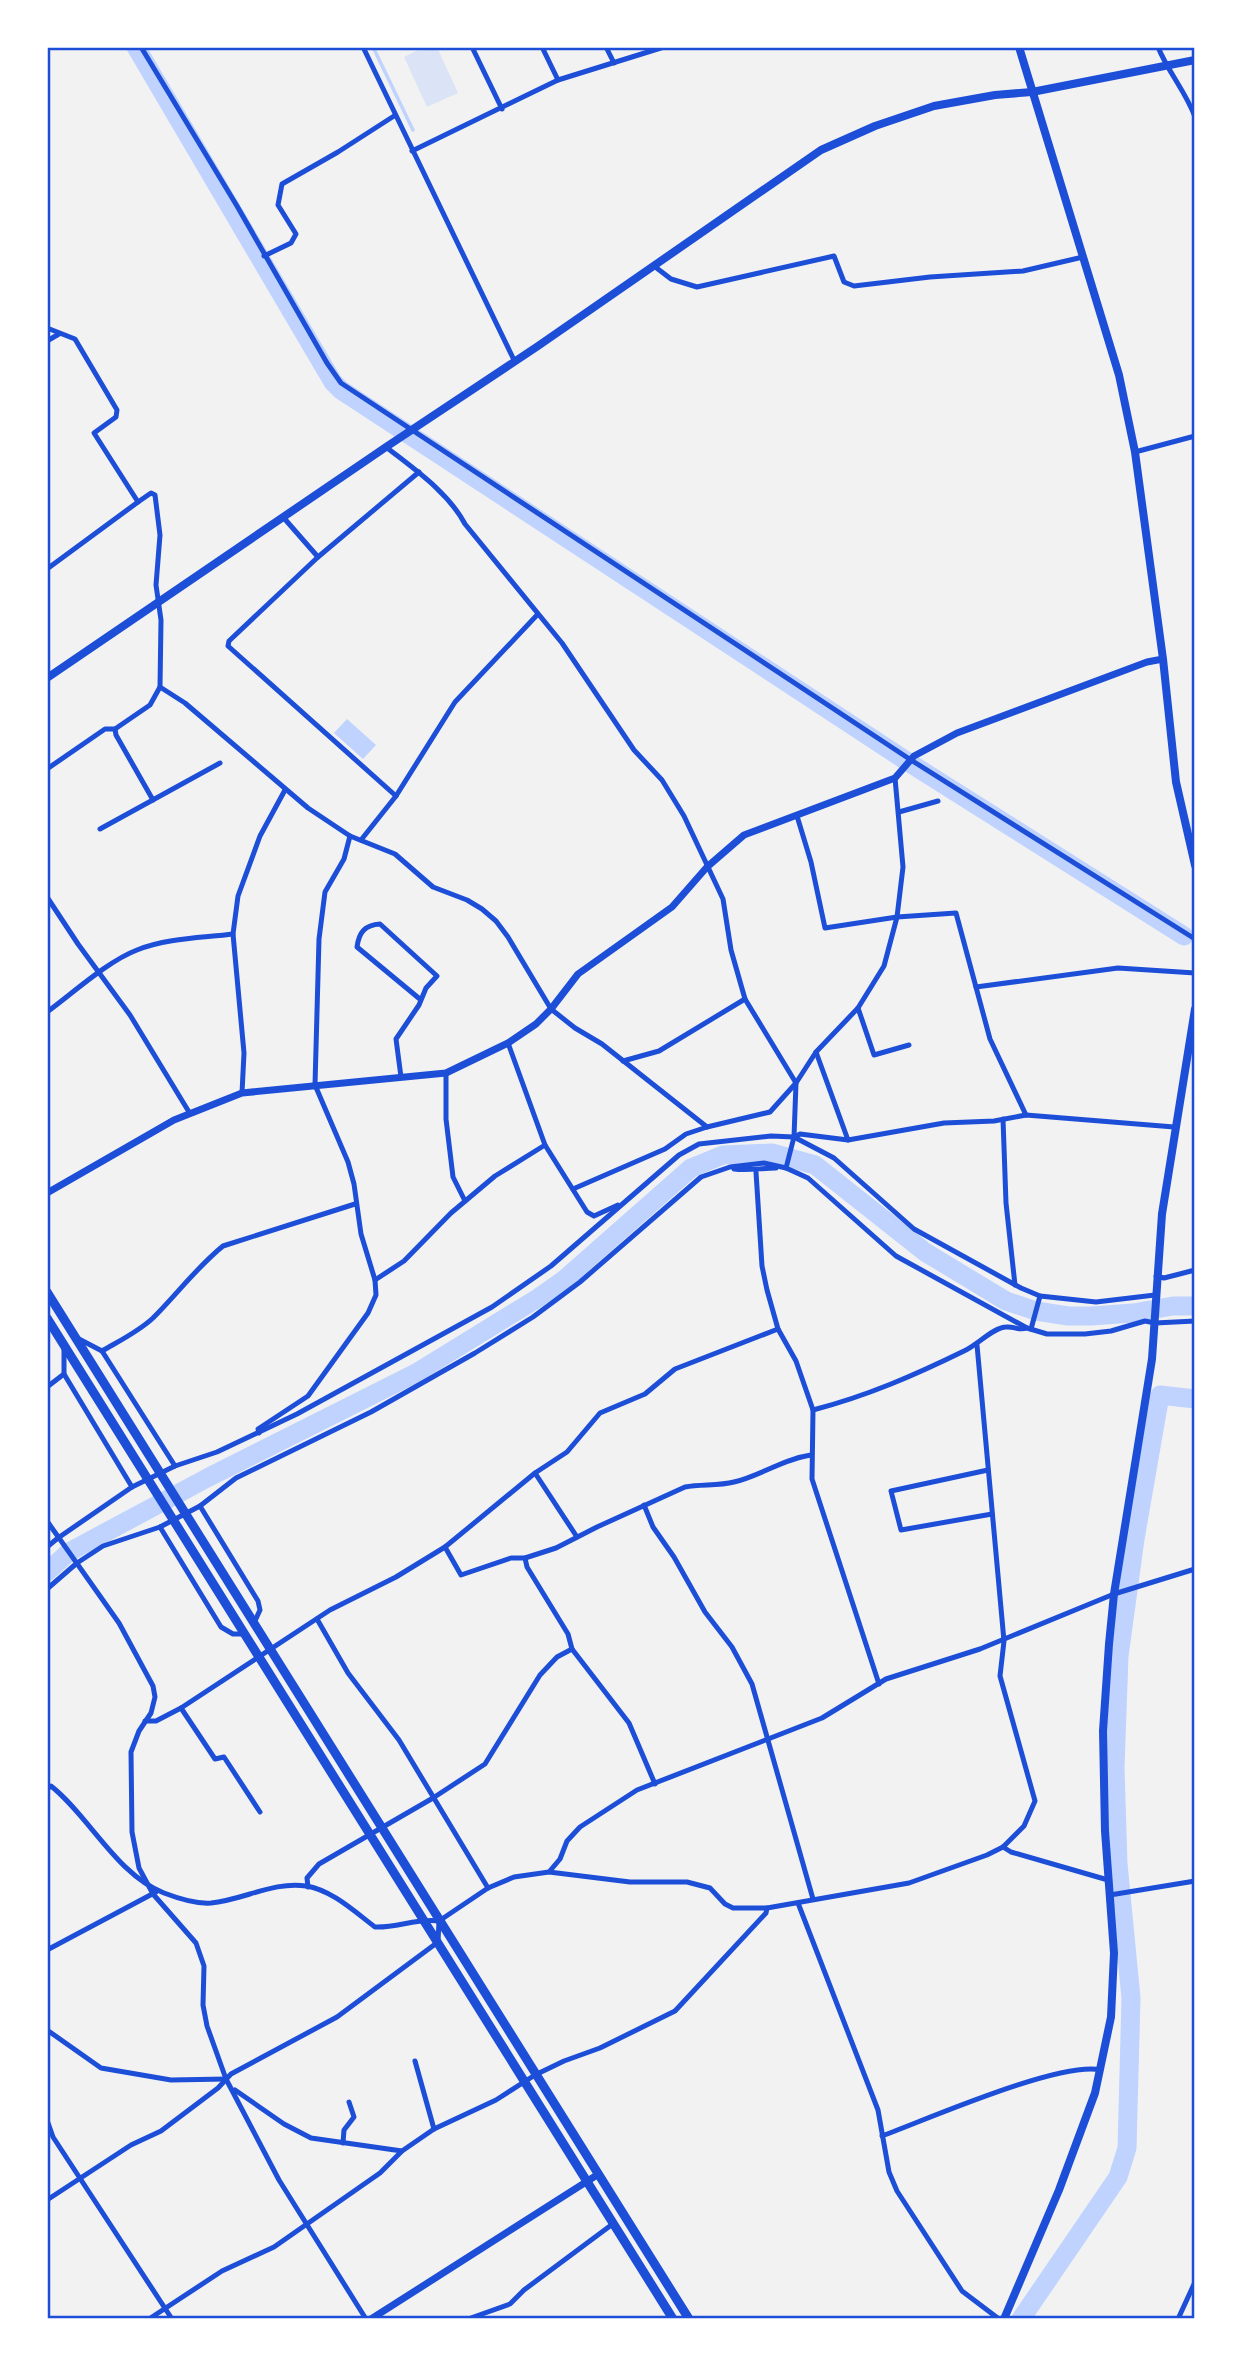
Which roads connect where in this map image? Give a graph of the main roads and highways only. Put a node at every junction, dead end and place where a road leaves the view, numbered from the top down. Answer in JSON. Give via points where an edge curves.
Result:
{"nodes":[{"id":1,"x":1019,"y":47,"type":"edge"},
{"id":2,"x":1195,"y":60,"type":"edge"},
{"id":3,"x":1032,"y":92,"type":"junction"},
{"id":4,"x":47,"y":678,"type":"edge"},
{"id":5,"x":1193,"y":849,"type":"edge"},
{"id":6,"x":1195,"y":865,"type":"edge"},
{"id":7,"x":1195,"y":1009,"type":"edge"},
{"id":8,"x":47,"y":1292,"type":"edge"},
{"id":9,"x":47,"y":1318,"type":"edge"},
{"id":10,"x":673,"y":2319,"type":"edge"},
{"id":11,"x":688,"y":2319,"type":"edge"},
{"id":12,"x":1002,"y":2319,"type":"edge"}],
"edges":[{"from":1,"to":3,"type":"main road"},
{"from":2,"to":3,"type":"main road"},
{"from":3,"to":4,"type":"main road","via":[[934,106],[821,150]]},
{"from":3,"to":5,"type":"main road","via":[[1119,374],[1135,452],[1176,782]]},
{"from":5,"to":6,"type":"main road"},
{"from":7,"to":12,"type":"main road","via":[[1161,1214],[1152,1359],[1114,1594],[1103,1731],[1114,1953],[1111,2017],[1095,2094]]},
{"from":8,"to":11,"type":"highway"},
{"from":9,"to":10,"type":"highway"}]}
